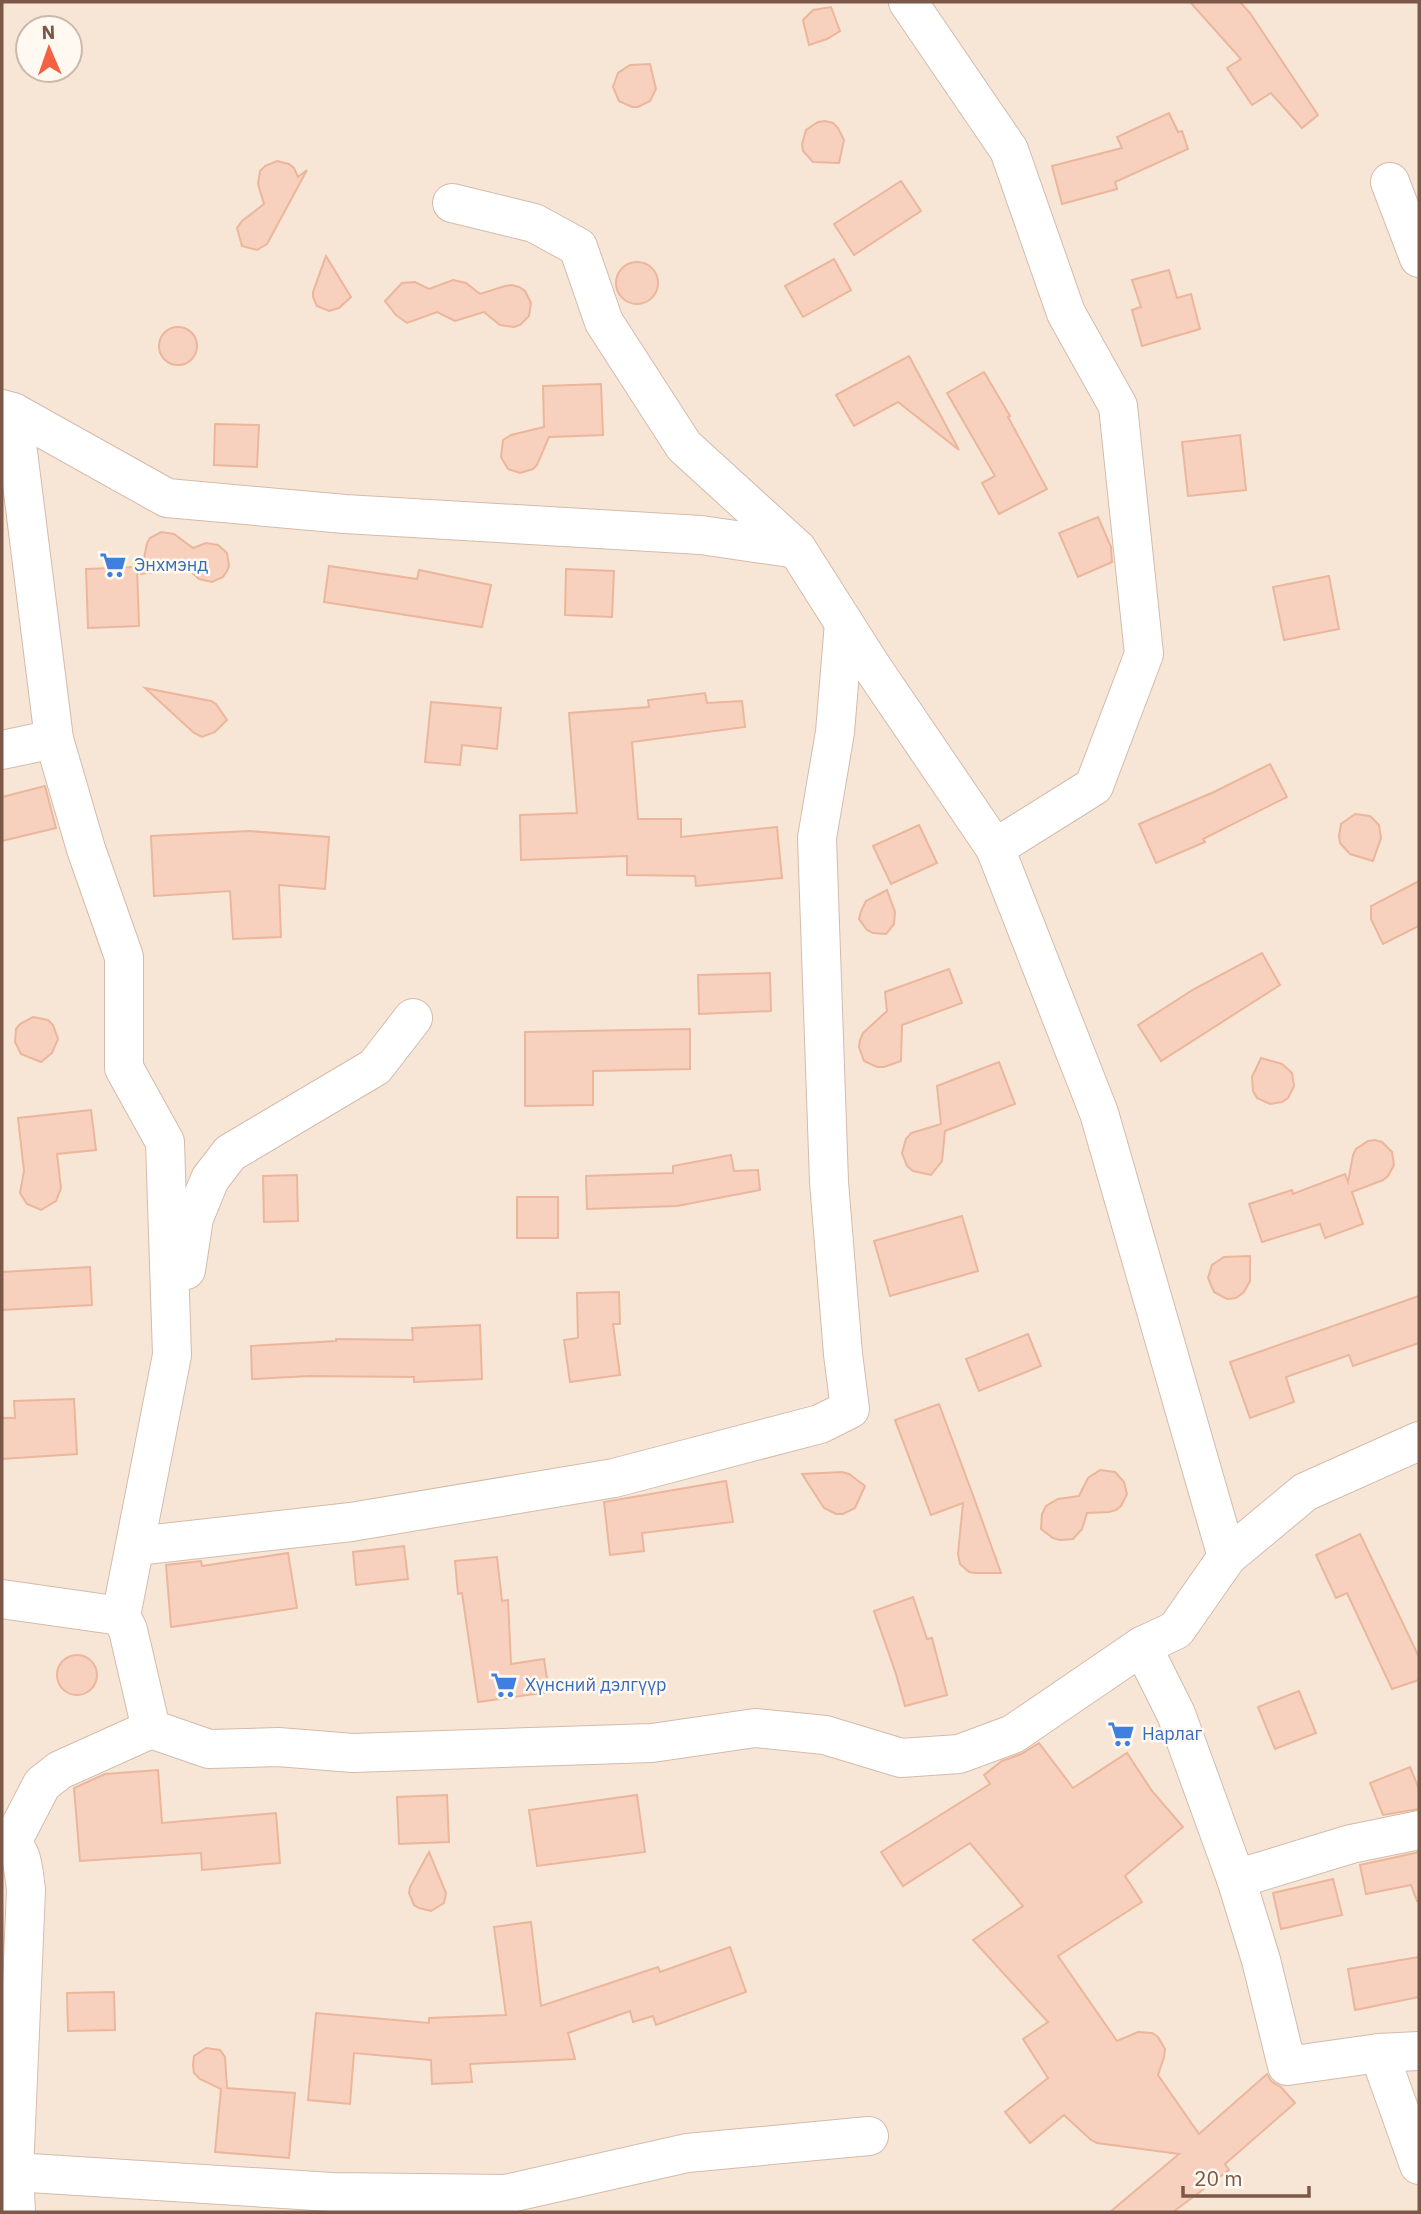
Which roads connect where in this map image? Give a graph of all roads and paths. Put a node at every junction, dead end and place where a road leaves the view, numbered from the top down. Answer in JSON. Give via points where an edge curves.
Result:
{"nodes":[{"id":1,"x":908,"y":2,"type":"edge"},
{"id":2,"x":1390,"y":183,"type":"dead end"},
{"id":3,"x":452,"y":202,"type":"dead end"},
{"id":4,"x":1419,"y":258,"type":"edge"},
{"id":5,"x":7,"y":410,"type":"edge"},
{"id":6,"x":797,"y":549,"type":"junction"},
{"id":7,"x":844,"y":623,"type":"junction"},
{"id":8,"x":54,"y":739,"type":"junction"},
{"id":9,"x":2,"y":750,"type":"edge"},
{"id":10,"x":995,"y":848,"type":"junction"},
{"id":11,"x":413,"y":1018,"type":"dead end"},
{"id":12,"x":172,"y":1355,"type":"junction"},
{"id":13,"x":1419,"y":1441,"type":"edge"},
{"id":14,"x":136,"y":1546,"type":"junction"},
{"id":15,"x":1227,"y":1557,"type":"junction"},
{"id":16,"x":2,"y":1599,"type":"edge"},
{"id":17,"x":121,"y":1616,"type":"junction"},
{"id":18,"x":1142,"y":1646,"type":"junction"},
{"id":19,"x":151,"y":1729,"type":"junction"},
{"id":20,"x":1419,"y":1829,"type":"edge"},
{"id":21,"x":7,"y":1839,"type":"edge"},
{"id":22,"x":1236,"y":1879,"type":"junction"},
{"id":23,"x":11,"y":2032,"type":"edge"},
{"id":24,"x":1419,"y":2051,"type":"edge"},
{"id":25,"x":1379,"y":2053,"type":"junction"},
{"id":26,"x":869,"y":2136,"type":"dead end"},
{"id":27,"x":1419,"y":2165,"type":"edge"},
{"id":28,"x":14,"y":2172,"type":"junction"},
{"id":29,"x":16,"y":2212,"type":"edge"}],
"edges":[{"from":1,"to":10,"type":"street","via":[[1009,150],[1066,313],[1118,406],[1143,640],[1144,654],[1094,786]]},
{"from":2,"to":4,"type":"street"},
{"from":3,"to":6,"type":"street","via":[[534,223],[578,247],[604,322],[684,446]]},
{"from":5,"to":6,"type":"street","via":[[167,498],[345,514],[701,535]]},
{"from":5,"to":8,"type":"street"},
{"from":6,"to":7,"type":"street"},
{"from":7,"to":10,"type":"street"},
{"from":7,"to":14,"type":"street","via":[[835,733],[817,838],[829,1182],[850,1409],[820,1424],[614,1478],[351,1522]]},
{"from":8,"to":9,"type":"street"},
{"from":8,"to":12,"type":"street","via":[[124,957],[124,1068],[165,1142]]},
{"from":10,"to":15,"type":"street","via":[[1099,1113]]},
{"from":11,"to":12,"type":"street","via":[[375,1067],[230,1153],[210,1179],[194,1218]]},
{"from":12,"to":14,"type":"street"},
{"from":13,"to":15,"type":"street","via":[[1305,1492]]},
{"from":14,"to":17,"type":"street"},
{"from":15,"to":18,"type":"street","via":[[1176,1630]]},
{"from":16,"to":17,"type":"street"},
{"from":17,"to":19,"type":"street"},
{"from":18,"to":19,"type":"street","via":[[1013,1734],[959,1754],[901,1758],[825,1735],[755,1728],[652,1743],[352,1753],[278,1747],[209,1749]]},
{"from":18,"to":22,"type":"street","via":[[1176,1714]]},
{"from":19,"to":21,"type":"street","via":[[60,1770],[42,1784]]},
{"from":20,"to":22,"type":"street"},
{"from":21,"to":23,"type":"street","via":[[23,1862],[26,1890]]},
{"from":22,"to":25,"type":"street","via":[[1287,2066]]},
{"from":23,"to":28,"type":"street"},
{"from":24,"to":25,"type":"street"},
{"from":25,"to":27,"type":"street"},
{"from":26,"to":28,"type":"street","via":[[687,2153],[506,2194],[332,2192]]},
{"from":28,"to":29,"type":"street"}]}
